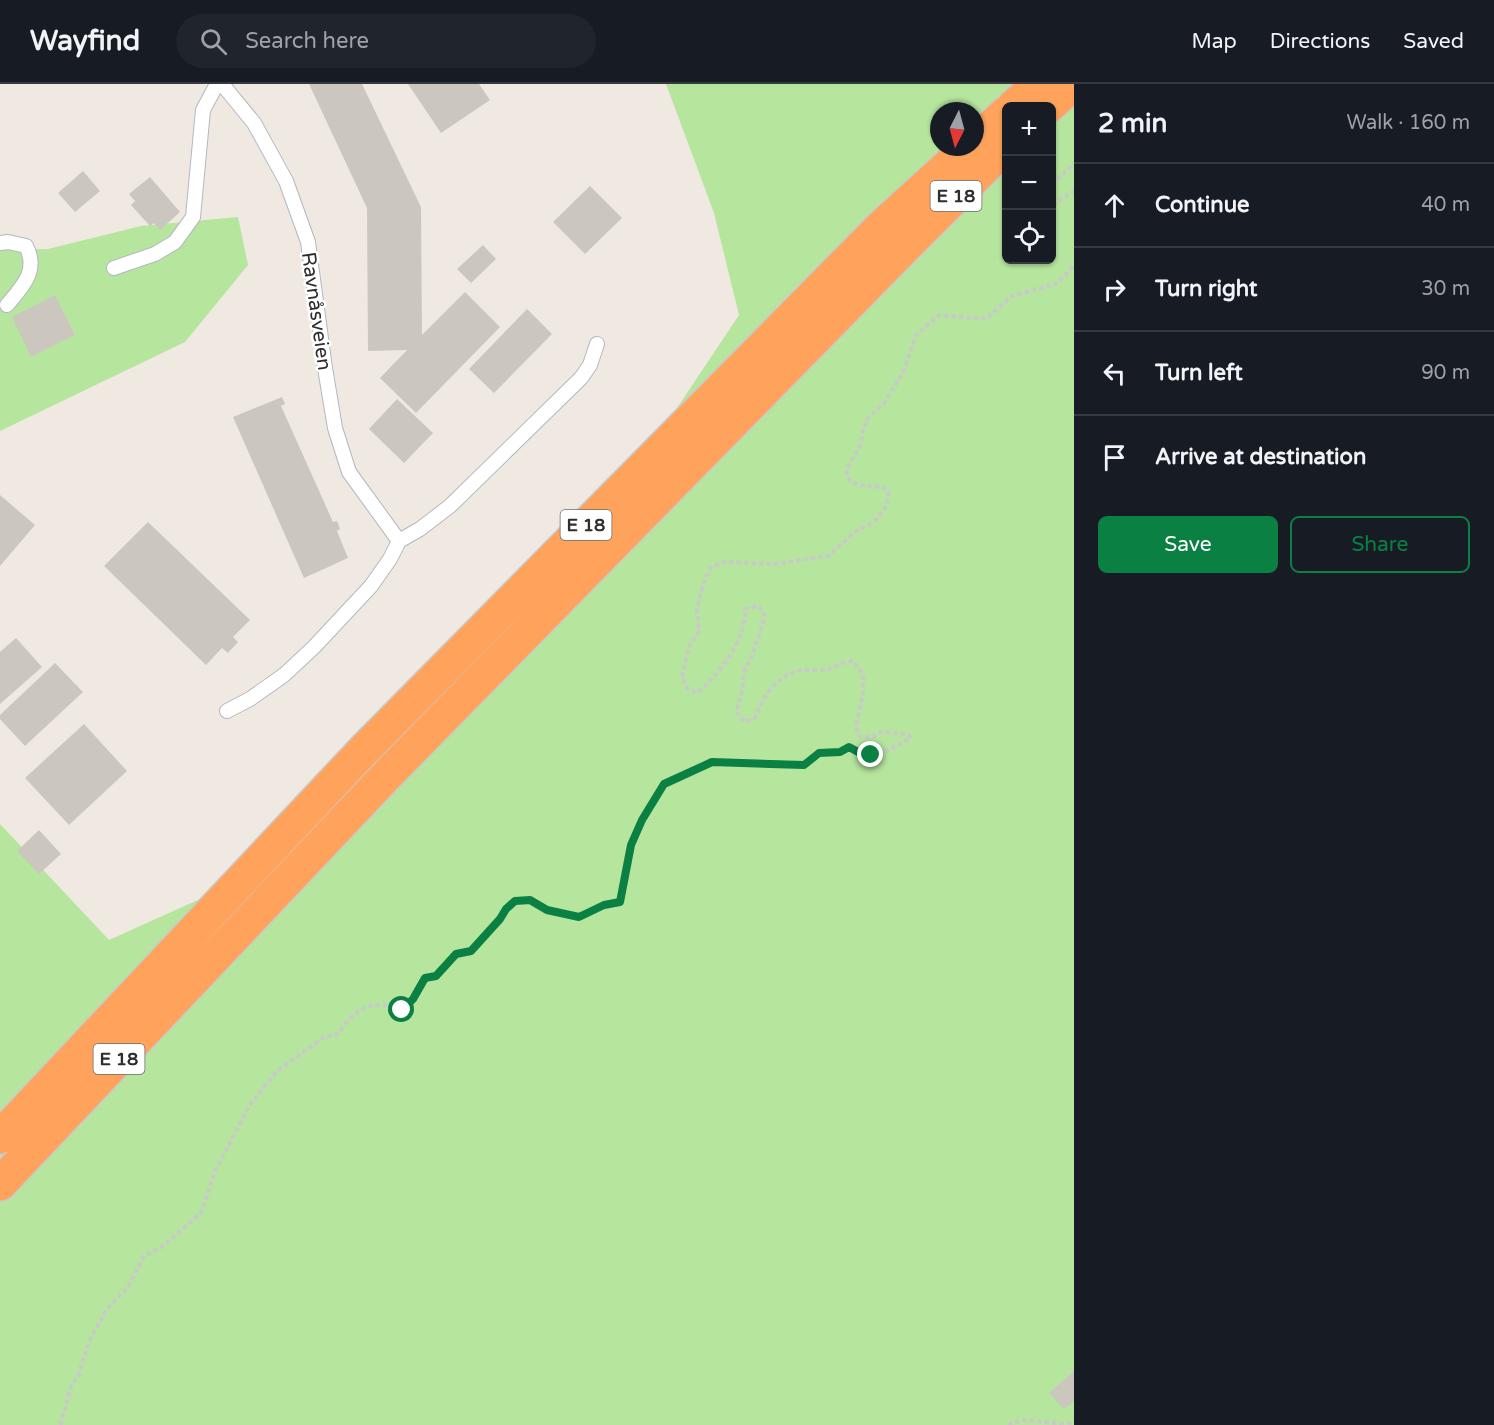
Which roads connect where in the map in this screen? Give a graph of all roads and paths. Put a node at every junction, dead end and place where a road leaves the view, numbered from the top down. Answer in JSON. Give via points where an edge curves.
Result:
{"nodes":[{"id":1,"x":217,"y":84,"type":"edge"},
{"id":2,"x":222,"y":84,"type":"edge"},
{"id":3,"x":1039,"y":84,"type":"edge"},
{"id":4,"x":1073,"y":84,"type":"edge"},
{"id":5,"x":1019,"y":102,"type":"edge"},
{"id":6,"x":1053,"y":102,"type":"edge"},
{"id":7,"x":1002,"y":117,"type":"edge"},
{"id":8,"x":984,"y":134,"type":"edge"},
{"id":9,"x":1002,"y":150,"type":"edge"},
{"id":10,"x":959,"y":156,"type":"edge"},
{"id":11,"x":1074,"y":163,"type":"edge"},
{"id":12,"x":1056,"y":181,"type":"edge"},
{"id":13,"x":1074,"y":191,"type":"edge"},
{"id":14,"x":1056,"y":202,"type":"edge"},
{"id":15,"x":0,"y":243,"type":"edge"},
{"id":16,"x":1074,"y":265,"type":"edge"},
{"id":17,"x":114,"y":268,"type":"dead end"},
{"id":18,"x":7,"y":305,"type":"dead end"},
{"id":19,"x":597,"y":344,"type":"dead end"},
{"id":20,"x":399,"y":541,"type":"junction"},
{"id":21,"x":227,"y":711,"type":"dead end"},
{"id":22,"x":0,"y":1137,"type":"edge"},
{"id":23,"x":0,"y":1184,"type":"edge"},
{"id":24,"x":1074,"y":1420,"type":"edge"},
{"id":25,"x":60,"y":1425,"type":"edge"},
{"id":26,"x":1008,"y":1425,"type":"edge"}],
"edges":[{"from":1,"to":17,"type":"lane","via":[[203,110],[193,217],[174,242],[155,254]]},
{"from":2,"to":20,"type":"lane","name":"Ravnåsveien","via":[[254,123],[286,181],[308,242],[335,428],[349,472]]},
{"from":3,"to":5,"type":"highway"},
{"from":4,"to":6,"type":"highway"},
{"from":7,"to":8,"type":"highway"},
{"from":9,"to":23,"type":"highway","number":"E 18","via":[[394,768]]},
{"from":10,"to":22,"type":"highway","number":"E 18","via":[[881,227],[362,752]]},
{"from":11,"to":12,"type":"path"},
{"from":13,"to":14,"type":"path"},
{"from":15,"to":18,"type":"lane","via":[[26,246],[31,254],[31,273]]},
{"from":16,"to":25,"type":"path","via":[[1058,284],[1012,296],[986,319],[939,315],[916,335],[903,373],[884,403],[866,420],[860,446],[846,471],[858,485],[883,487],[889,494],[887,505],[874,522],[855,532],[828,556],[774,564],[724,562],[711,567],[703,585],[697,609],[699,633],[689,646],[682,677],[687,688],[696,693],[711,681],[737,642],[745,609],[759,606],[765,616],[744,672],[736,712],[745,722],[755,718],[763,698],[778,679],[802,670],[828,670],[853,661],[863,675],[856,726],[860,736],[873,737],[880,732],[908,734],[911,738],[891,750],[871,755],[849,747],[840,752],[819,753],[804,765],[712,762],[664,784],[631,845],[620,902],[579,917],[547,910],[530,900],[515,901],[471,951],[456,954],[436,976],[425,978],[402,1010],[376,1003],[356,1013],[338,1034],[324,1037],[276,1072],[249,1106],[231,1138],[201,1213],[162,1247],[144,1256],[128,1287],[106,1310],[72,1383]]},
{"from":19,"to":20,"type":"lane","via":[[591,365],[581,378],[450,506]]},
{"from":20,"to":21,"type":"lane","via":[[371,586],[314,647],[284,675]]},
{"from":24,"to":26,"type":"path","via":[[1069,1424],[1022,1420]]}]}
